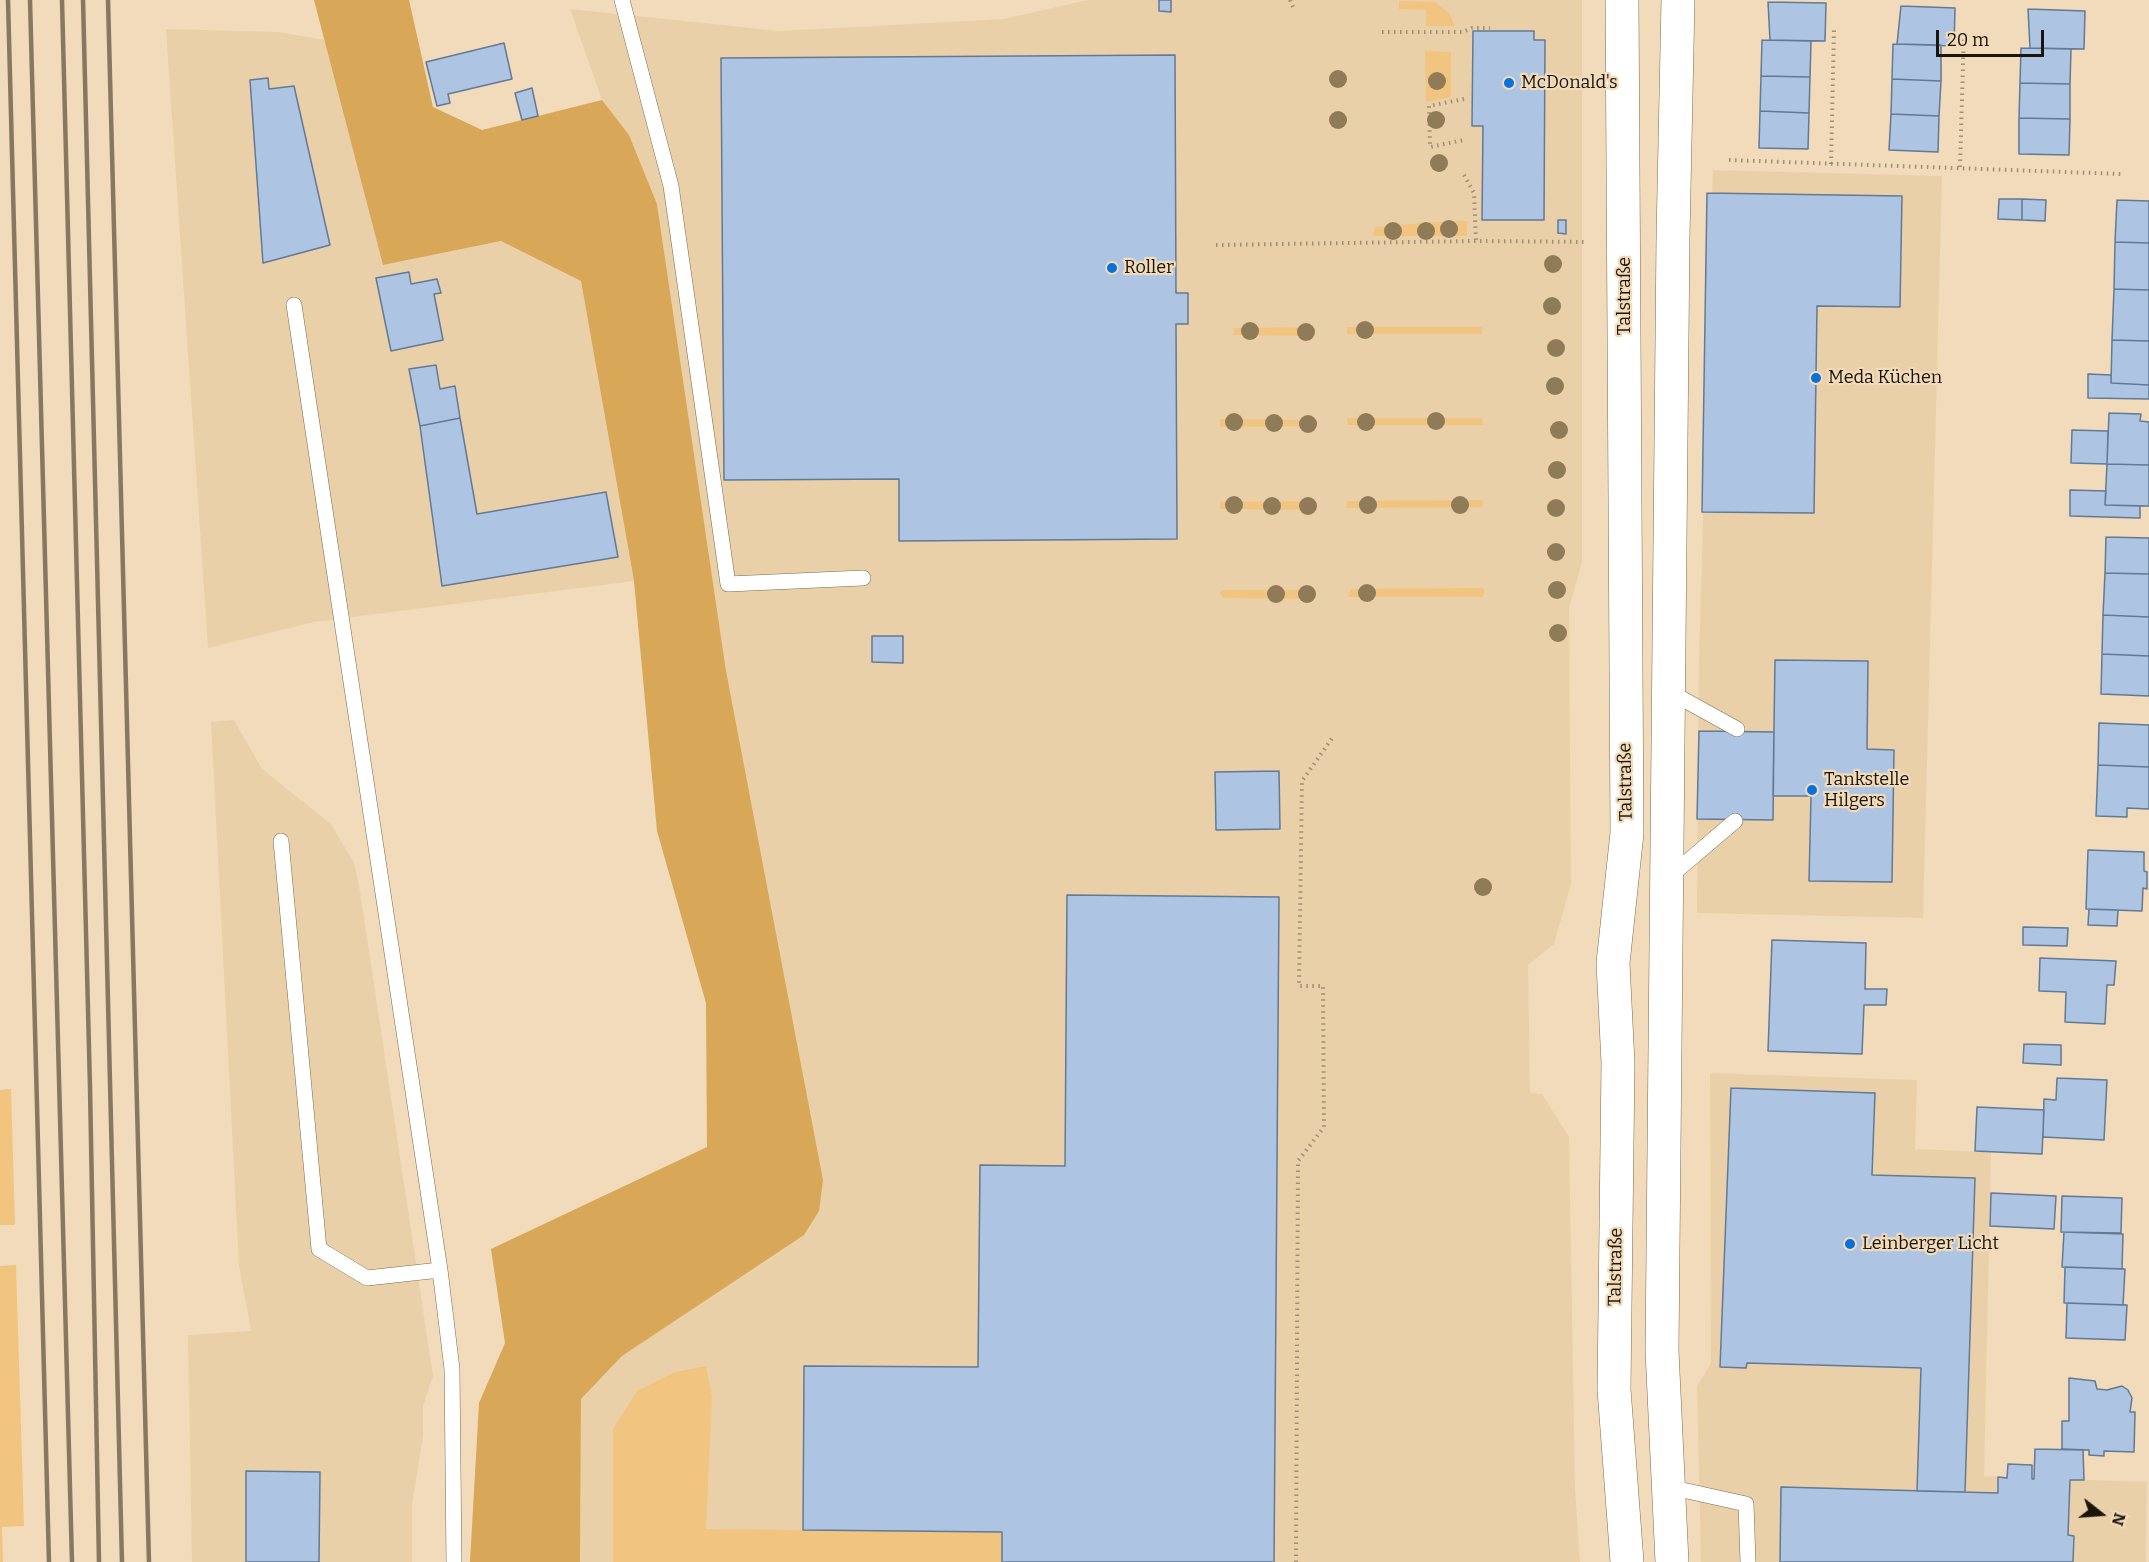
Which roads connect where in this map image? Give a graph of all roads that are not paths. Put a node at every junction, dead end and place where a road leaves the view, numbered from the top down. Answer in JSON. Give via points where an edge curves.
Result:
{"nodes":[{"id":1,"x":622,"y":0,"type":"edge"},
{"id":2,"x":1623,"y":0,"type":"edge"},
{"id":3,"x":1678,"y":0,"type":"edge"},
{"id":4,"x":294,"y":305,"type":"dead end"},
{"id":5,"x":863,"y":578,"type":"dead end"},
{"id":6,"x":1670,"y":692,"type":"junction"},
{"id":7,"x":1737,"y":729,"type":"dead end"},
{"id":8,"x":1735,"y":821,"type":"dead end"},
{"id":9,"x":281,"y":841,"type":"dead end"},
{"id":10,"x":1668,"y":878,"type":"junction"},
{"id":11,"x":440,"y":1270,"type":"junction"},
{"id":12,"x":1669,"y":1487,"type":"junction"},
{"id":13,"x":454,"y":1562,"type":"edge"},
{"id":14,"x":1627,"y":1562,"type":"edge"},
{"id":15,"x":1672,"y":1562,"type":"edge"},
{"id":16,"x":1748,"y":1562,"type":"edge"}],
"edges":[{"from":1,"to":5,"type":"lane","via":[[671,186],[728,584]]},
{"from":2,"to":14,"type":"main road","name":"Talstraße","via":[[1627,833],[1613,963],[1618,1063],[1614,1389]]},
{"from":3,"to":6,"type":"main road"},
{"from":4,"to":11,"type":"lane"},
{"from":6,"to":7,"type":"lane"},
{"from":6,"to":10,"type":"main road"},
{"from":8,"to":10,"type":"lane"},
{"from":9,"to":11,"type":"lane","via":[[319,1249],[367,1278]]},
{"from":10,"to":12,"type":"main road","via":[[1662,1351]]},
{"from":11,"to":13,"type":"lane","via":[[452,1369]]},
{"from":12,"to":15,"type":"main road"},
{"from":12,"to":16,"type":"lane","via":[[1746,1504]]}]}
